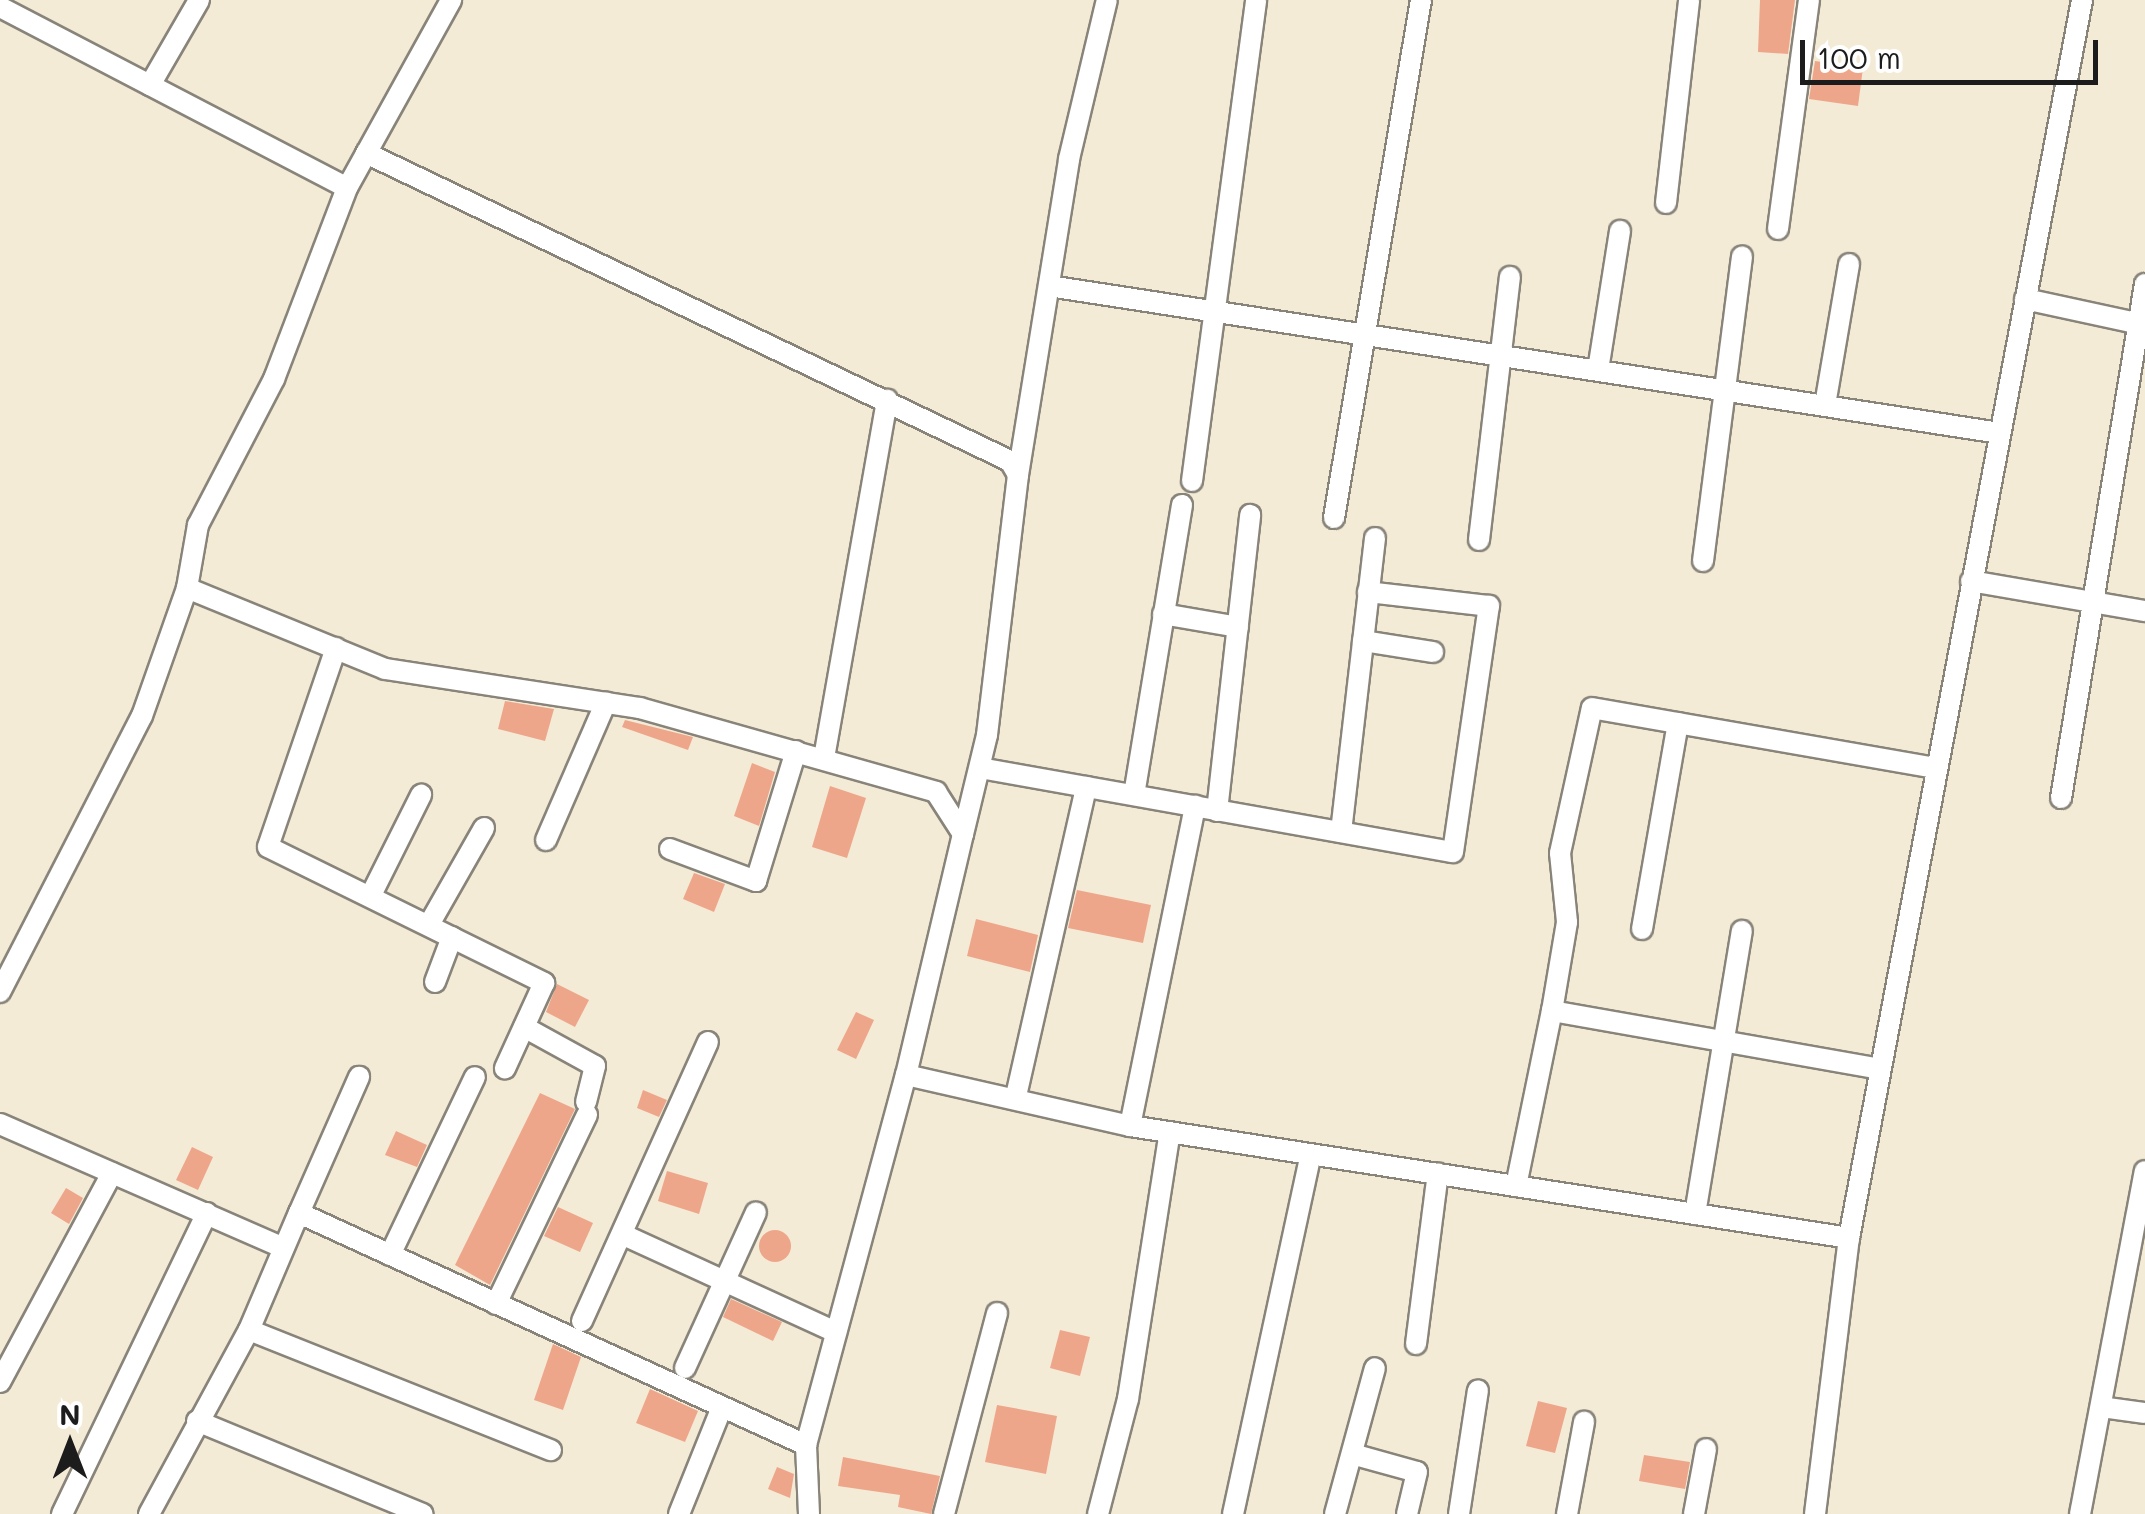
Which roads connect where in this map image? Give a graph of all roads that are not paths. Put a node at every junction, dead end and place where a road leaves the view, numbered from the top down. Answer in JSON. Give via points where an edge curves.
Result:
{"nodes":[{"id":1,"x":198,"y":0,"type":"edge"},
{"id":2,"x":451,"y":0,"type":"edge"},
{"id":3,"x":1107,"y":0,"type":"edge"},
{"id":4,"x":1256,"y":0,"type":"edge"},
{"id":5,"x":1420,"y":0,"type":"edge"},
{"id":6,"x":1689,"y":0,"type":"edge"},
{"id":7,"x":1808,"y":0,"type":"edge"},
{"id":8,"x":2082,"y":0,"type":"edge"},
{"id":9,"x":4,"y":5,"type":"edge"},
{"id":10,"x":150,"y":85,"type":"junction"},
{"id":11,"x":366,"y":153,"type":"junction"},
{"id":12,"x":347,"y":188,"type":"junction"},
{"id":13,"x":1666,"y":203,"type":"dead end"},
{"id":14,"x":1778,"y":228,"type":"dead end"},
{"id":15,"x":1620,"y":231,"type":"dead end"},
{"id":16,"x":1742,"y":256,"type":"dead end"},
{"id":17,"x":1850,"y":264,"type":"dead end"},
{"id":18,"x":1510,"y":277,"type":"dead end"},
{"id":19,"x":2145,"y":284,"type":"edge"},
{"id":20,"x":1049,"y":286,"type":"junction"},
{"id":21,"x":2026,"y":299,"type":"junction"},
{"id":22,"x":1216,"y":312,"type":"junction"},
{"id":23,"x":2142,"y":324,"type":"edge"},
{"id":24,"x":1360,"y":334,"type":"junction"},
{"id":25,"x":1496,"y":355,"type":"junction"},
{"id":26,"x":1598,"y":370,"type":"junction"},
{"id":27,"x":1725,"y":390,"type":"junction"},
{"id":28,"x":886,"y":400,"type":"junction"},
{"id":29,"x":1825,"y":405,"type":"junction"},
{"id":30,"x":2000,"y":432,"type":"junction"},
{"id":31,"x":1018,"y":475,"type":"junction"},
{"id":32,"x":1192,"y":481,"type":"dead end"},
{"id":33,"x":1182,"y":505,"type":"dead end"},
{"id":34,"x":1250,"y":514,"type":"dead end"},
{"id":35,"x":1334,"y":518,"type":"dead end"},
{"id":36,"x":1374,"y":538,"type":"dead end"},
{"id":37,"x":1478,"y":540,"type":"dead end"},
{"id":38,"x":1703,"y":560,"type":"dead end"},
{"id":39,"x":1971,"y":581,"type":"junction"},
{"id":40,"x":187,"y":588,"type":"junction"},
{"id":41,"x":1368,"y":592,"type":"junction"},
{"id":42,"x":2093,"y":602,"type":"junction"},
{"id":43,"x":2145,"y":610,"type":"edge"},
{"id":44,"x":1164,"y":614,"type":"junction"},
{"id":45,"x":1238,"y":628,"type":"junction"},
{"id":46,"x":1363,"y":641,"type":"junction"},
{"id":47,"x":336,"y":648,"type":"junction"},
{"id":48,"x":1433,"y":652,"type":"dead end"},
{"id":49,"x":606,"y":702,"type":"junction"},
{"id":50,"x":1678,"y":723,"type":"junction"},
{"id":51,"x":796,"y":751,"type":"junction"},
{"id":52,"x":824,"y":758,"type":"junction"},
{"id":53,"x":980,"y":768,"type":"junction"},
{"id":54,"x":1935,"y":768,"type":"junction"},
{"id":55,"x":1086,"y":787,"type":"junction"},
{"id":56,"x":420,"y":795,"type":"dead end"},
{"id":57,"x":1134,"y":795,"type":"junction"},
{"id":58,"x":2060,"y":798,"type":"dead end"},
{"id":59,"x":1206,"y":808,"type":"junction"},
{"id":60,"x":484,"y":828,"type":"dead end"},
{"id":61,"x":1341,"y":832,"type":"junction"},
{"id":62,"x":963,"y":834,"type":"junction"},
{"id":63,"x":546,"y":840,"type":"dead end"},
{"id":64,"x":670,"y":848,"type":"dead end"},
{"id":65,"x":372,"y":894,"type":"junction"},
{"id":66,"x":431,"y":921,"type":"junction"},
{"id":67,"x":1642,"y":929,"type":"dead end"},
{"id":68,"x":1742,"y":931,"type":"dead end"},
{"id":69,"x":452,"y":937,"type":"junction"},
{"id":70,"x":435,"y":982,"type":"dead end"},
{"id":71,"x":0,"y":992,"type":"edge"},
{"id":72,"x":1552,"y":1011,"type":"junction"},
{"id":73,"x":524,"y":1027,"type":"junction"},
{"id":74,"x":708,"y":1042,"type":"dead end"},
{"id":75,"x":1723,"y":1044,"type":"junction"},
{"id":76,"x":505,"y":1068,"type":"dead end"},
{"id":77,"x":1880,"y":1070,"type":"junction"},
{"id":78,"x":906,"y":1076,"type":"junction"},
{"id":79,"x":359,"y":1077,"type":"dead end"},
{"id":80,"x":474,"y":1078,"type":"dead end"},
{"id":81,"x":1016,"y":1096,"type":"junction"},
{"id":82,"x":0,"y":1124,"type":"edge"},
{"id":83,"x":1130,"y":1126,"type":"junction"},
{"id":84,"x":1170,"y":1132,"type":"junction"},
{"id":85,"x":1312,"y":1154,"type":"junction"},
{"id":86,"x":2145,"y":1171,"type":"edge"},
{"id":87,"x":112,"y":1172,"type":"junction"},
{"id":88,"x":1438,"y":1174,"type":"junction"},
{"id":89,"x":1516,"y":1186,"type":"junction"},
{"id":90,"x":756,"y":1212,"type":"dead end"},
{"id":91,"x":207,"y":1213,"type":"junction"},
{"id":92,"x":299,"y":1213,"type":"junction"},
{"id":93,"x":1695,"y":1214,"type":"junction"},
{"id":94,"x":626,"y":1236,"type":"junction"},
{"id":95,"x":1849,"y":1238,"type":"junction"},
{"id":96,"x":281,"y":1247,"type":"junction"},
{"id":97,"x":390,"y":1255,"type":"junction"},
{"id":98,"x":725,"y":1281,"type":"junction"},
{"id":99,"x":496,"y":1304,"type":"junction"},
{"id":100,"x":997,"y":1313,"type":"dead end"},
{"id":101,"x":582,"y":1321,"type":"dead end"},
{"id":102,"x":249,"y":1330,"type":"junction"},
{"id":103,"x":836,"y":1332,"type":"junction"},
{"id":104,"x":1416,"y":1344,"type":"dead end"},
{"id":105,"x":685,"y":1368,"type":"dead end"},
{"id":106,"x":1375,"y":1368,"type":"dead end"},
{"id":107,"x":0,"y":1382,"type":"edge"},
{"id":108,"x":1478,"y":1390,"type":"dead end"},
{"id":109,"x":722,"y":1406,"type":"junction"},
{"id":110,"x":2101,"y":1406,"type":"junction"},
{"id":111,"x":2145,"y":1413,"type":"edge"},
{"id":112,"x":197,"y":1421,"type":"junction"},
{"id":113,"x":1584,"y":1422,"type":"dead end"},
{"id":114,"x":806,"y":1445,"type":"junction"},
{"id":115,"x":1706,"y":1449,"type":"dead end"},
{"id":116,"x":552,"y":1450,"type":"dead end"},
{"id":117,"x":1352,"y":1454,"type":"junction"},
{"id":118,"x":62,"y":1514,"type":"edge"},
{"id":119,"x":149,"y":1514,"type":"edge"},
{"id":120,"x":423,"y":1514,"type":"edge"},
{"id":121,"x":679,"y":1514,"type":"edge"},
{"id":122,"x":809,"y":1514,"type":"edge"},
{"id":123,"x":944,"y":1514,"type":"edge"},
{"id":124,"x":1098,"y":1514,"type":"edge"},
{"id":125,"x":1233,"y":1514,"type":"edge"},
{"id":126,"x":1335,"y":1514,"type":"edge"},
{"id":127,"x":1407,"y":1514,"type":"edge"},
{"id":128,"x":1459,"y":1514,"type":"edge"},
{"id":129,"x":1567,"y":1514,"type":"edge"},
{"id":130,"x":1694,"y":1514,"type":"edge"},
{"id":131,"x":1815,"y":1514,"type":"edge"},
{"id":132,"x":2080,"y":1514,"type":"edge"}],
"edges":[{"from":1,"to":10,"type":"street"},
{"from":2,"to":11,"type":"street"},
{"from":3,"to":20,"type":"street"},
{"from":4,"to":22,"type":"street"},
{"from":5,"to":24,"type":"street"},
{"from":6,"to":13,"type":"street"},
{"from":7,"to":14,"type":"street"},
{"from":8,"to":21,"type":"street"},
{"from":9,"to":10,"type":"street"},
{"from":10,"to":12,"type":"street"},
{"from":11,"to":12,"type":"street"},
{"from":11,"to":28,"type":"street"},
{"from":12,"to":40,"type":"street","via":[[274,379],[198,526]]},
{"from":15,"to":26,"type":"street"},
{"from":16,"to":27,"type":"street"},
{"from":17,"to":29,"type":"street"},
{"from":18,"to":25,"type":"street"},
{"from":19,"to":23,"type":"street"},
{"from":20,"to":22,"type":"street"},
{"from":20,"to":31,"type":"street"},
{"from":21,"to":23,"type":"street"},
{"from":21,"to":30,"type":"street"},
{"from":22,"to":24,"type":"street"},
{"from":22,"to":32,"type":"street"},
{"from":23,"to":42,"type":"street"},
{"from":24,"to":25,"type":"street"},
{"from":24,"to":35,"type":"street"},
{"from":25,"to":26,"type":"street"},
{"from":25,"to":37,"type":"street"},
{"from":26,"to":27,"type":"street"},
{"from":27,"to":29,"type":"street"},
{"from":27,"to":38,"type":"street"},
{"from":28,"to":31,"type":"street","via":[[1010,461]]},
{"from":28,"to":52,"type":"street"},
{"from":29,"to":30,"type":"street"},
{"from":30,"to":39,"type":"street"},
{"from":31,"to":53,"type":"street"},
{"from":33,"to":44,"type":"street"},
{"from":34,"to":45,"type":"street"},
{"from":36,"to":41,"type":"street"},
{"from":39,"to":42,"type":"street"},
{"from":39,"to":54,"type":"street"},
{"from":40,"to":47,"type":"street"},
{"from":40,"to":71,"type":"street","via":[[142,716]]},
{"from":41,"to":46,"type":"street"},
{"from":41,"to":61,"type":"street","via":[[1488,606],[1483,659],[1452,852]]},
{"from":42,"to":43,"type":"street"},
{"from":42,"to":58,"type":"street"},
{"from":44,"to":45,"type":"street"},
{"from":44,"to":57,"type":"street"},
{"from":45,"to":59,"type":"street"},
{"from":46,"to":48,"type":"street"},
{"from":46,"to":61,"type":"street"},
{"from":47,"to":49,"type":"street","via":[[385,669]]},
{"from":47,"to":65,"type":"street","via":[[268,847]]},
{"from":49,"to":51,"type":"street"},
{"from":49,"to":63,"type":"street"},
{"from":50,"to":54,"type":"street"},
{"from":50,"to":67,"type":"street"},
{"from":50,"to":72,"type":"street","via":[[1592,708],[1560,852],[1567,922]]},
{"from":51,"to":52,"type":"street"},
{"from":51,"to":64,"type":"street","via":[[756,880]]},
{"from":52,"to":62,"type":"street","via":[[936,792]]},
{"from":53,"to":55,"type":"street"},
{"from":53,"to":62,"type":"street"},
{"from":54,"to":77,"type":"street"},
{"from":55,"to":57,"type":"street"},
{"from":55,"to":81,"type":"street"},
{"from":56,"to":65,"type":"street"},
{"from":57,"to":59,"type":"street"},
{"from":59,"to":61,"type":"street"},
{"from":59,"to":83,"type":"street"},
{"from":60,"to":66,"type":"street"},
{"from":62,"to":78,"type":"street"},
{"from":65,"to":66,"type":"street"},
{"from":66,"to":69,"type":"street"},
{"from":68,"to":75,"type":"street"},
{"from":69,"to":70,"type":"street"},
{"from":69,"to":73,"type":"street","via":[[544,982]]},
{"from":72,"to":75,"type":"street"},
{"from":72,"to":89,"type":"street"},
{"from":73,"to":76,"type":"street"},
{"from":73,"to":99,"type":"street","via":[[595,1066],[586,1109]]},
{"from":74,"to":94,"type":"street"},
{"from":75,"to":77,"type":"street"},
{"from":75,"to":93,"type":"street"},
{"from":77,"to":95,"type":"street"},
{"from":78,"to":81,"type":"street"},
{"from":78,"to":103,"type":"street"},
{"from":79,"to":92,"type":"street"},
{"from":80,"to":97,"type":"street"},
{"from":81,"to":83,"type":"street"},
{"from":82,"to":87,"type":"street"},
{"from":83,"to":84,"type":"street"},
{"from":84,"to":85,"type":"street"},
{"from":84,"to":124,"type":"street","via":[[1128,1399]]},
{"from":85,"to":88,"type":"street"},
{"from":85,"to":125,"type":"street"},
{"from":86,"to":110,"type":"street"},
{"from":87,"to":91,"type":"street"},
{"from":87,"to":107,"type":"street"},
{"from":88,"to":89,"type":"street"},
{"from":88,"to":104,"type":"street"},
{"from":89,"to":93,"type":"street"},
{"from":90,"to":98,"type":"street"},
{"from":91,"to":96,"type":"street"},
{"from":91,"to":118,"type":"street"},
{"from":92,"to":96,"type":"street"},
{"from":92,"to":97,"type":"street"},
{"from":93,"to":95,"type":"street"},
{"from":94,"to":98,"type":"street"},
{"from":94,"to":101,"type":"street"},
{"from":95,"to":131,"type":"street"},
{"from":96,"to":102,"type":"street"},
{"from":97,"to":99,"type":"street"},
{"from":98,"to":103,"type":"street"},
{"from":98,"to":105,"type":"street"},
{"from":99,"to":109,"type":"street"},
{"from":100,"to":123,"type":"street"},
{"from":102,"to":112,"type":"street"},
{"from":102,"to":116,"type":"street"},
{"from":103,"to":114,"type":"street"},
{"from":106,"to":117,"type":"street"},
{"from":108,"to":128,"type":"street"},
{"from":109,"to":114,"type":"street"},
{"from":109,"to":121,"type":"street"},
{"from":110,"to":111,"type":"street"},
{"from":110,"to":132,"type":"street"},
{"from":112,"to":119,"type":"street"},
{"from":112,"to":120,"type":"street"},
{"from":113,"to":129,"type":"street"},
{"from":114,"to":122,"type":"street"},
{"from":115,"to":130,"type":"street"},
{"from":117,"to":126,"type":"street"},
{"from":117,"to":127,"type":"street","via":[[1417,1472]]}]}
